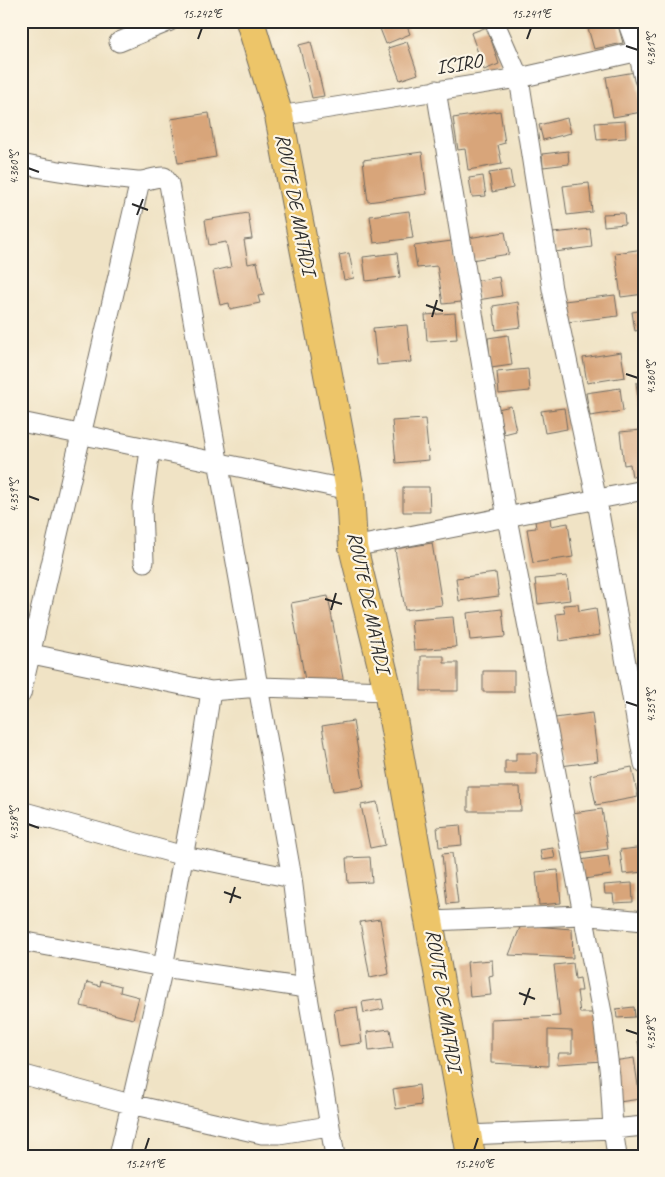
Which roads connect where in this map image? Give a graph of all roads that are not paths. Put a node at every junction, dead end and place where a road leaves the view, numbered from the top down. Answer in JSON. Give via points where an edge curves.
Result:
{"nodes":[{"id":1,"x":170,"y":21,"type":"edge"},
{"id":2,"x":250,"y":21,"type":"edge"},
{"id":3,"x":494,"y":21,"type":"edge"},
{"id":4,"x":627,"y":21,"type":"edge"},
{"id":5,"x":119,"y":42,"type":"dead end"},
{"id":6,"x":641,"y":51,"type":"edge"},
{"id":7,"x":518,"y":78,"type":"junction"},
{"id":8,"x":644,"y":79,"type":"edge"},
{"id":9,"x":436,"y":90,"type":"junction"},
{"id":10,"x":280,"y":116,"type":"junction"},
{"id":11,"x":21,"y":164,"type":"edge"},
{"id":12,"x":140,"y":182,"type":"junction"},
{"id":13,"x":21,"y":422,"type":"edge"},
{"id":14,"x":82,"y":435,"type":"junction"},
{"id":15,"x":150,"y":450,"type":"junction"},
{"id":16,"x":216,"y":462,"type":"junction"},
{"id":17,"x":350,"y":490,"type":"junction"},
{"id":18,"x":644,"y":490,"type":"edge"},
{"id":19,"x":597,"y":501,"type":"junction"},
{"id":20,"x":507,"y":518,"type":"junction"},
{"id":21,"x":353,"y":547,"type":"junction"},
{"id":22,"x":144,"y":562,"type":"dead end"},
{"id":23,"x":32,"y":654,"type":"junction"},
{"id":24,"x":258,"y":687,"type":"junction"},
{"id":25,"x":211,"y":691,"type":"junction"},
{"id":26,"x":388,"y":691,"type":"junction"},
{"id":27,"x":21,"y":694,"type":"edge"},
{"id":28,"x":644,"y":764,"type":"edge"},
{"id":29,"x":21,"y":811,"type":"edge"},
{"id":30,"x":184,"y":856,"type":"junction"},
{"id":31,"x":292,"y":878,"type":"junction"},
{"id":32,"x":581,"y":915,"type":"junction"},
{"id":33,"x":431,"y":921,"type":"junction"},
{"id":34,"x":644,"y":921,"type":"edge"},
{"id":35,"x":21,"y":941,"type":"edge"},
{"id":36,"x":164,"y":966,"type":"junction"},
{"id":37,"x":306,"y":988,"type":"junction"},
{"id":38,"x":21,"y":1074,"type":"edge"},
{"id":39,"x":130,"y":1104,"type":"junction"},
{"id":40,"x":329,"y":1126,"type":"junction"},
{"id":41,"x":644,"y":1126,"type":"edge"},
{"id":42,"x":612,"y":1129,"type":"junction"},
{"id":43,"x":469,"y":1145,"type":"edge"},
{"id":44,"x":119,"y":1156,"type":"edge"},
{"id":45,"x":335,"y":1156,"type":"edge"},
{"id":46,"x":617,"y":1156,"type":"edge"}],
"edges":[{"from":1,"to":5,"type":"street"},
{"from":2,"to":10,"type":"main road","name":"ROUTE DE MATADI"},
{"from":3,"to":7,"type":"street"},
{"from":4,"to":6,"type":"street"},
{"from":6,"to":7,"type":"street","name":"ISIRO"},
{"from":6,"to":8,"type":"street"},
{"from":7,"to":9,"type":"street","name":"ISIRO"},
{"from":7,"to":19,"type":"street","via":[[552,289]]},
{"from":9,"to":10,"type":"street","name":"ISIRO"},
{"from":9,"to":20,"type":"street"},
{"from":10,"to":17,"type":"main road","name":"ROUTE DE MATADI"},
{"from":11,"to":12,"type":"street"},
{"from":12,"to":14,"type":"street"},
{"from":12,"to":16,"type":"street","via":[[158,176],[164,177],[169,184]]},
{"from":13,"to":14,"type":"street"},
{"from":14,"to":15,"type":"street"},
{"from":14,"to":23,"type":"street"},
{"from":15,"to":16,"type":"street"},
{"from":15,"to":22,"type":"street","via":[[142,507]]},
{"from":16,"to":17,"type":"street"},
{"from":16,"to":24,"type":"street"},
{"from":17,"to":21,"type":"main road","name":"ROUTE DE MATADI"},
{"from":18,"to":19,"type":"street"},
{"from":19,"to":20,"type":"street"},
{"from":19,"to":28,"type":"street"},
{"from":20,"to":21,"type":"street"},
{"from":20,"to":32,"type":"street"},
{"from":21,"to":26,"type":"main road","name":"ROUTE DE MATADI"},
{"from":23,"to":25,"type":"street"},
{"from":23,"to":27,"type":"street"},
{"from":24,"to":25,"type":"street"},
{"from":24,"to":26,"type":"street"},
{"from":24,"to":31,"type":"street"},
{"from":25,"to":30,"type":"street"},
{"from":26,"to":33,"type":"main road","name":"ROUTE DE MATADI"},
{"from":29,"to":30,"type":"street"},
{"from":30,"to":31,"type":"street"},
{"from":30,"to":36,"type":"street"},
{"from":31,"to":37,"type":"street"},
{"from":32,"to":33,"type":"street"},
{"from":32,"to":34,"type":"street"},
{"from":32,"to":42,"type":"street","via":[[603,1018]]},
{"from":33,"to":43,"type":"main road","name":"ROUTE DE MATADI"},
{"from":35,"to":36,"type":"street"},
{"from":36,"to":37,"type":"street"},
{"from":36,"to":39,"type":"street"},
{"from":37,"to":40,"type":"street"},
{"from":38,"to":39,"type":"street"},
{"from":39,"to":40,"type":"street","via":[[262,1134]]},
{"from":39,"to":44,"type":"street"},
{"from":40,"to":45,"type":"street"},
{"from":41,"to":42,"type":"street"},
{"from":42,"to":43,"type":"street"},
{"from":42,"to":46,"type":"street"}]}
